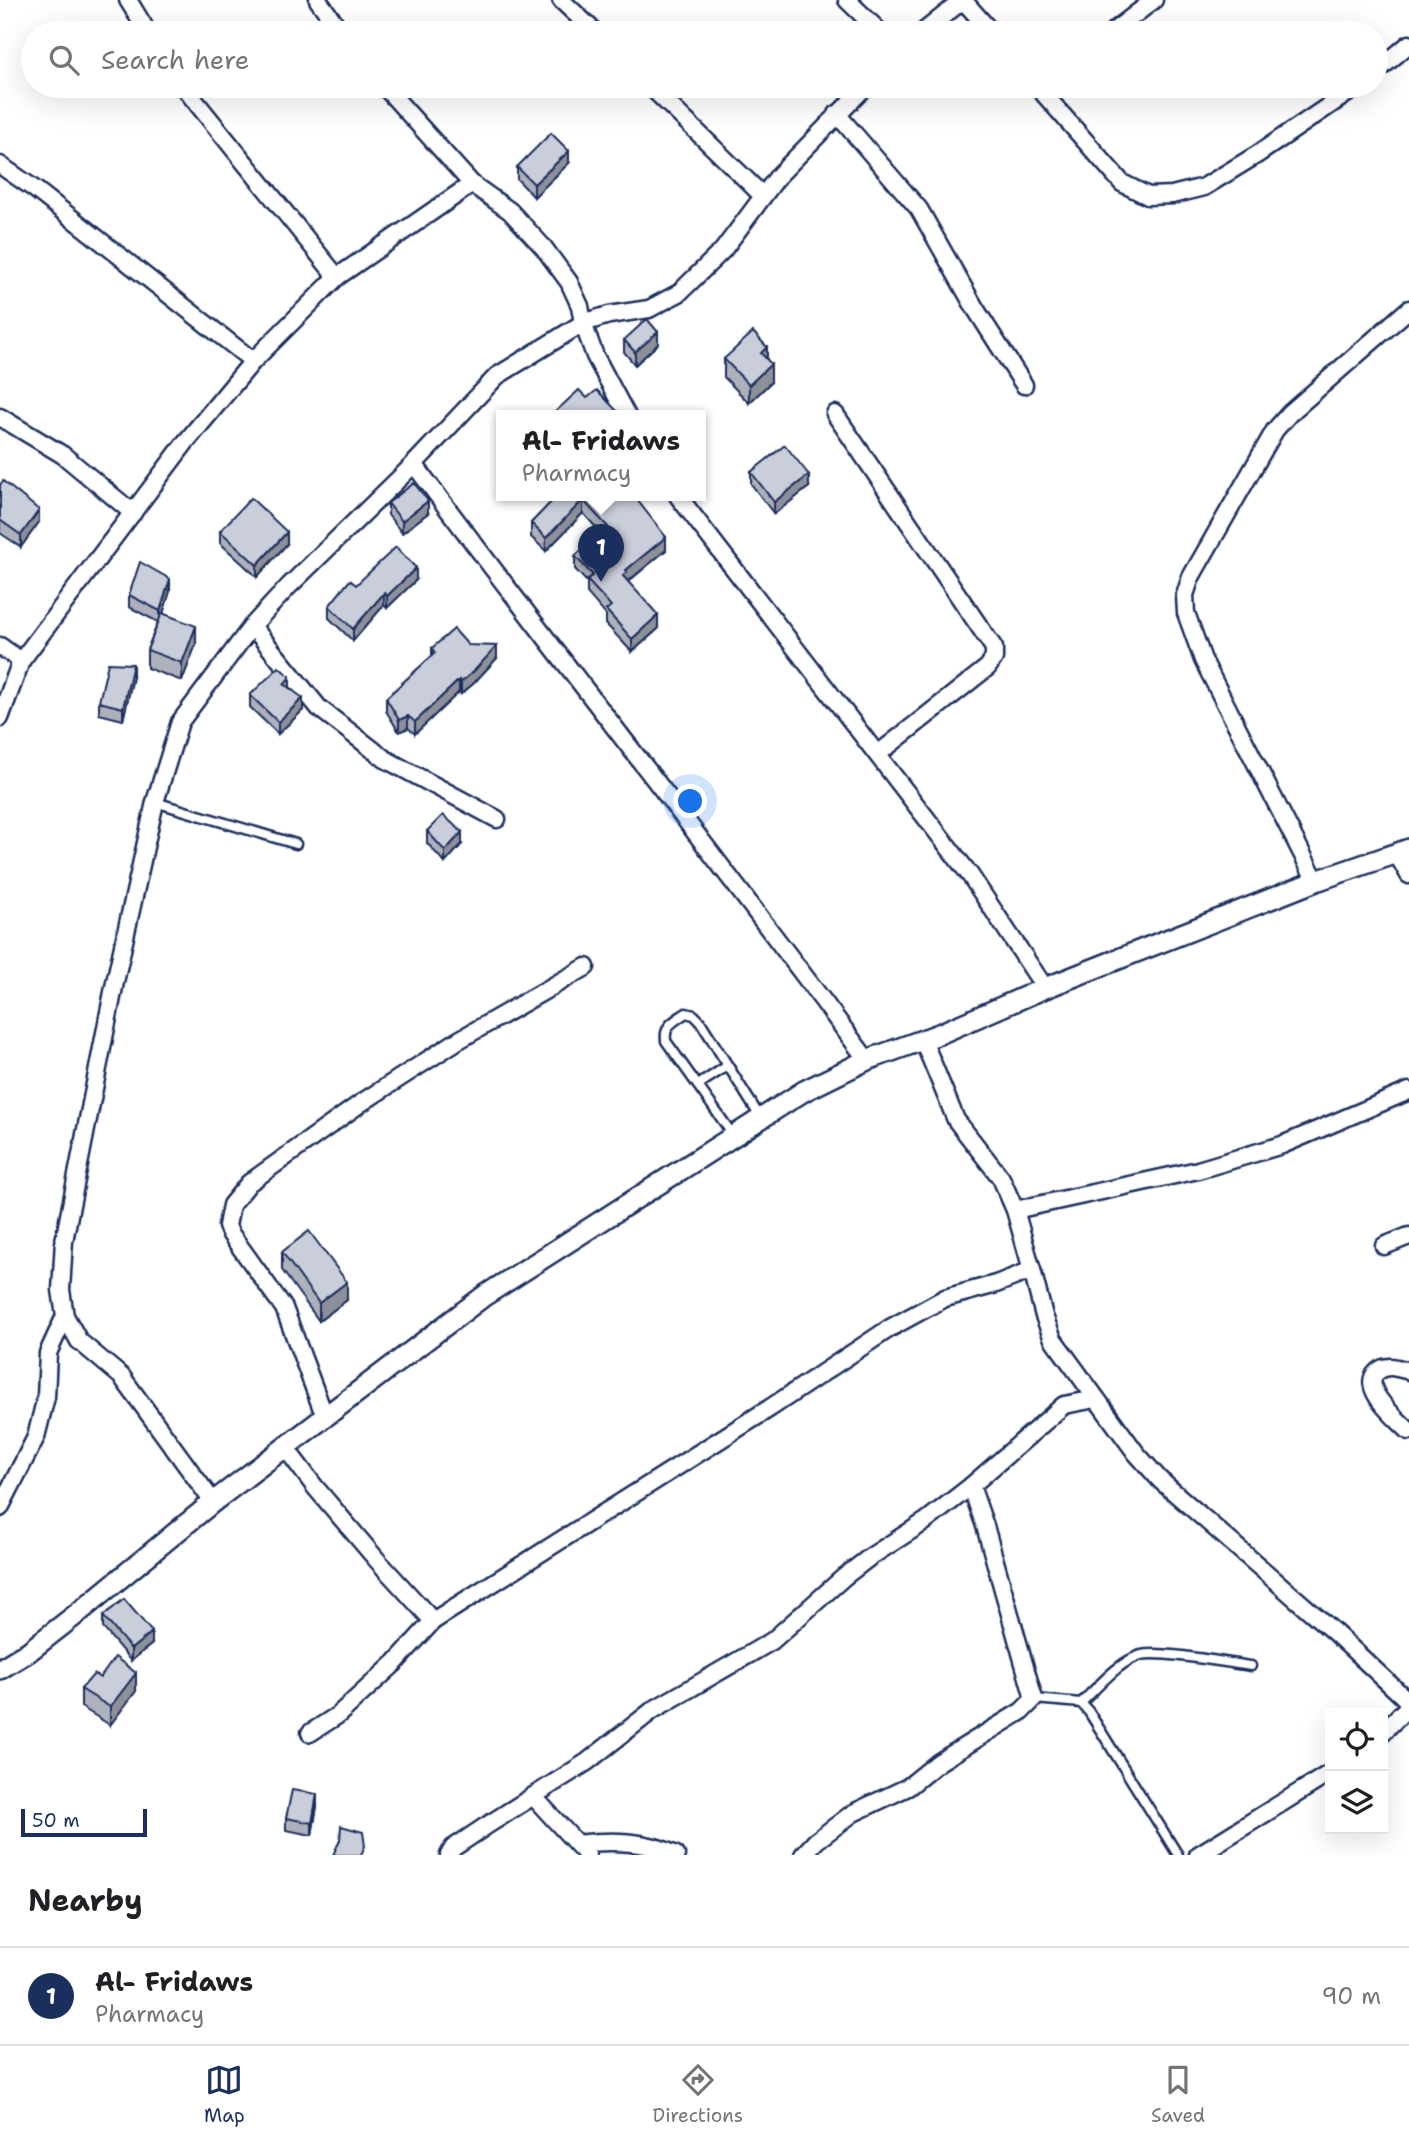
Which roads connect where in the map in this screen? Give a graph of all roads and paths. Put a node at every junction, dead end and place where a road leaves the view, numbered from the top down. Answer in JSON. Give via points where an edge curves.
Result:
{"nodes":[{"id":1,"x":128,"y":0,"type":"edge"},
{"id":2,"x":318,"y":0,"type":"edge"},
{"id":3,"x":561,"y":0,"type":"edge"},
{"id":4,"x":847,"y":0,"type":"edge"},
{"id":5,"x":963,"y":0,"type":"edge"},
{"id":6,"x":1154,"y":0,"type":"edge"},
{"id":7,"x":141,"y":21,"type":"edge"},
{"id":8,"x":333,"y":21,"type":"edge"},
{"id":9,"x":583,"y":21,"type":"edge"},
{"id":10,"x":869,"y":21,"type":"edge"},
{"id":11,"x":937,"y":21,"type":"edge"},
{"id":12,"x":981,"y":21,"type":"edge"},
{"id":13,"x":1127,"y":21,"type":"edge"},
{"id":14,"x":1409,"y":44,"type":"edge"},
{"id":15,"x":1388,"y":62,"type":"edge"},
{"id":16,"x":193,"y":98,"type":"edge"},
{"id":17,"x":395,"y":98,"type":"edge"},
{"id":18,"x":662,"y":98,"type":"edge"},
{"id":19,"x":854,"y":98,"type":"edge"},
{"id":20,"x":1049,"y":98,"type":"edge"},
{"id":21,"x":1340,"y":98,"type":"edge"},
{"id":22,"x":837,"y":114,"type":"junction"},
{"id":23,"x":0,"y":165,"type":"edge"},
{"id":24,"x":471,"y":184,"type":"junction"},
{"id":25,"x":762,"y":196,"type":"junction"},
{"id":26,"x":337,"y":277,"type":"junction"},
{"id":27,"x":1409,"y":309,"type":"edge"},
{"id":28,"x":583,"y":324,"type":"junction"},
{"id":29,"x":253,"y":361,"type":"junction"},
{"id":30,"x":1024,"y":385,"type":"dead end"},
{"id":31,"x":623,"y":410,"type":"edge"},
{"id":32,"x":835,"y":414,"type":"dead end"},
{"id":33,"x":0,"y":417,"type":"edge"},
{"id":34,"x":414,"y":464,"type":"junction"},
{"id":35,"x":682,"y":501,"type":"edge"},
{"id":36,"x":133,"y":513,"type":"junction"},
{"id":37,"x":252,"y":626,"type":"junction"},
{"id":38,"x":0,"y":646,"type":"edge"},
{"id":39,"x":21,"y":661,"type":"junction"},
{"id":40,"x":0,"y":718,"type":"edge"},
{"id":41,"x":878,"y":754,"type":"junction"},
{"id":42,"x":155,"y":802,"type":"junction"},
{"id":43,"x":497,"y":819,"type":"dead end"},
{"id":44,"x":296,"y":844,"type":"dead end"},
{"id":45,"x":1403,"y":852,"type":"edge"},
{"id":46,"x":1409,"y":876,"type":"edge"},
{"id":47,"x":1316,"y":881,"type":"junction"},
{"id":48,"x":586,"y":967,"type":"dead end"},
{"id":49,"x":1045,"y":989,"type":"junction"},
{"id":50,"x":923,"y":1040,"type":"junction"},
{"id":51,"x":867,"y":1060,"type":"junction"},
{"id":52,"x":727,"y":1066,"type":"junction"},
{"id":53,"x":698,"y":1085,"type":"junction"},
{"id":54,"x":1409,"y":1091,"type":"edge"},
{"id":55,"x":760,"y":1118,"type":"junction"},
{"id":56,"x":733,"y":1135,"type":"junction"},
{"id":57,"x":1015,"y":1210,"type":"junction"},
{"id":58,"x":1409,"y":1236,"type":"edge"},
{"id":59,"x":1384,"y":1246,"type":"dead end"},
{"id":60,"x":1032,"y":1270,"type":"junction"},
{"id":61,"x":65,"y":1316,"type":"junction"},
{"id":62,"x":1409,"y":1371,"type":"edge"},
{"id":63,"x":1096,"y":1399,"type":"junction"},
{"id":64,"x":325,"y":1417,"type":"junction"},
{"id":65,"x":1409,"y":1431,"type":"edge"},
{"id":66,"x":285,"y":1447,"type":"junction"},
{"id":67,"x":971,"y":1486,"type":"junction"},
{"id":68,"x":213,"y":1502,"type":"junction"},
{"id":69,"x":0,"y":1508,"type":"edge"},
{"id":70,"x":433,"y":1621,"type":"junction"},
{"id":71,"x":1251,"y":1666,"type":"dead end"},
{"id":72,"x":0,"y":1670,"type":"edge"},
{"id":73,"x":1034,"y":1699,"type":"junction"},
{"id":74,"x":1081,"y":1703,"type":"junction"},
{"id":75,"x":1409,"y":1704,"type":"edge"},
{"id":76,"x":1388,"y":1727,"type":"edge"},
{"id":77,"x":310,"y":1733,"type":"dead end"},
{"id":78,"x":1325,"y":1776,"type":"edge"},
{"id":79,"x":533,"y":1796,"type":"junction"},
{"id":80,"x":582,"y":1850,"type":"edge"},
{"id":81,"x":449,"y":1855,"type":"edge"},
{"id":82,"x":676,"y":1855,"type":"edge"},
{"id":83,"x":803,"y":1855,"type":"edge"},
{"id":84,"x":1178,"y":1855,"type":"edge"},
{"id":85,"x":1198,"y":1855,"type":"edge"}],
"edges":[{"from":1,"to":7,"type":"street"},
{"from":2,"to":8,"type":"street"},
{"from":3,"to":9,"type":"street"},
{"from":4,"to":10,"type":"street"},
{"from":5,"to":11,"type":"street"},
{"from":5,"to":12,"type":"street"},
{"from":6,"to":13,"type":"street"},
{"from":14,"to":15,"type":"street"},
{"from":16,"to":26,"type":"street"},
{"from":17,"to":24,"type":"street"},
{"from":18,"to":25,"type":"street"},
{"from":19,"to":22,"type":"street"},
{"from":20,"to":21,"type":"street","via":[[1122,183],[1148,196],[1203,187]]},
{"from":22,"to":25,"type":"street"},
{"from":22,"to":30,"type":"street","via":[[919,209]]},
{"from":23,"to":29,"type":"street"},
{"from":24,"to":26,"type":"street"},
{"from":24,"to":28,"type":"street","via":[[510,211],[544,248],[569,282]]},
{"from":25,"to":28,"type":"street","via":[[723,250],[679,293],[649,309]]},
{"from":26,"to":29,"type":"street"},
{"from":27,"to":47,"type":"street","via":[[1275,430],[1185,595],[1186,613],[1203,660]]},
{"from":28,"to":31,"type":"street"},
{"from":28,"to":34,"type":"street","via":[[497,376]]},
{"from":29,"to":36,"type":"street"},
{"from":32,"to":41,"type":"street","via":[[994,648],[988,667]]},
{"from":33,"to":36,"type":"street","via":[[63,454]]},
{"from":34,"to":37,"type":"street"},
{"from":34,"to":51,"type":"street"},
{"from":35,"to":41,"type":"street"},
{"from":36,"to":39,"type":"street"},
{"from":37,"to":42,"type":"street","via":[[180,722]]},
{"from":37,"to":43,"type":"street","via":[[319,708],[385,759]]},
{"from":38,"to":39,"type":"street"},
{"from":39,"to":40,"type":"street"},
{"from":41,"to":49,"type":"street","via":[[985,896]]},
{"from":42,"to":44,"type":"lane"},
{"from":42,"to":61,"type":"street","via":[[64,1241],[61,1290]]},
{"from":45,"to":46,"type":"street"},
{"from":45,"to":47,"type":"street"},
{"from":47,"to":49,"type":"street"},
{"from":48,"to":64,"type":"street","via":[[361,1103],[250,1183],[231,1205],[230,1233],[284,1308]]},
{"from":49,"to":50,"type":"street"},
{"from":50,"to":51,"type":"street"},
{"from":50,"to":57,"type":"street","via":[[956,1120],[1001,1178]]},
{"from":51,"to":55,"type":"street"},
{"from":52,"to":53,"type":"lane"},
{"from":52,"to":53,"type":"lane","via":[[701,1021],[686,1013],[668,1025],[666,1041]]},
{"from":52,"to":55,"type":"lane"},
{"from":53,"to":56,"type":"lane"},
{"from":54,"to":57,"type":"street","via":[[1282,1145],[1198,1170]]},
{"from":55,"to":56,"type":"street"},
{"from":56,"to":64,"type":"street","via":[[484,1296]]},
{"from":57,"to":60,"type":"street"},
{"from":58,"to":59,"type":"street"},
{"from":60,"to":63,"type":"street","via":[[1053,1339]]},
{"from":60,"to":70,"type":"street","via":[[945,1297],[890,1328]]},
{"from":61,"to":68,"type":"street","via":[[79,1341],[137,1395]]},
{"from":61,"to":69,"type":"street","via":[[48,1353],[46,1397],[36,1437]]},
{"from":62,"to":65,"type":"street","via":[[1385,1367],[1372,1377],[1371,1384]]},
{"from":63,"to":67,"type":"street","via":[[1064,1405]]},
{"from":63,"to":75,"type":"street","via":[[1160,1480]]},
{"from":64,"to":66,"type":"street"},
{"from":66,"to":68,"type":"street"},
{"from":66,"to":70,"type":"street"},
{"from":67,"to":73,"type":"street"},
{"from":67,"to":79,"type":"street","via":[[844,1577],[772,1641],[653,1710],[587,1762]]},
{"from":68,"to":72,"type":"street","via":[[78,1613]]},
{"from":70,"to":77,"type":"street","via":[[338,1715]]},
{"from":71,"to":74,"type":"lane","via":[[1142,1655],[1121,1666]]},
{"from":73,"to":74,"type":"lane"},
{"from":73,"to":83,"type":"street","via":[[908,1787],[853,1812]]},
{"from":74,"to":84,"type":"lane"},
{"from":75,"to":76,"type":"street"},
{"from":78,"to":85,"type":"street"},
{"from":79,"to":80,"type":"street"},
{"from":79,"to":81,"type":"street"},
{"from":80,"to":82,"type":"street","via":[[635,1842]]}]}
